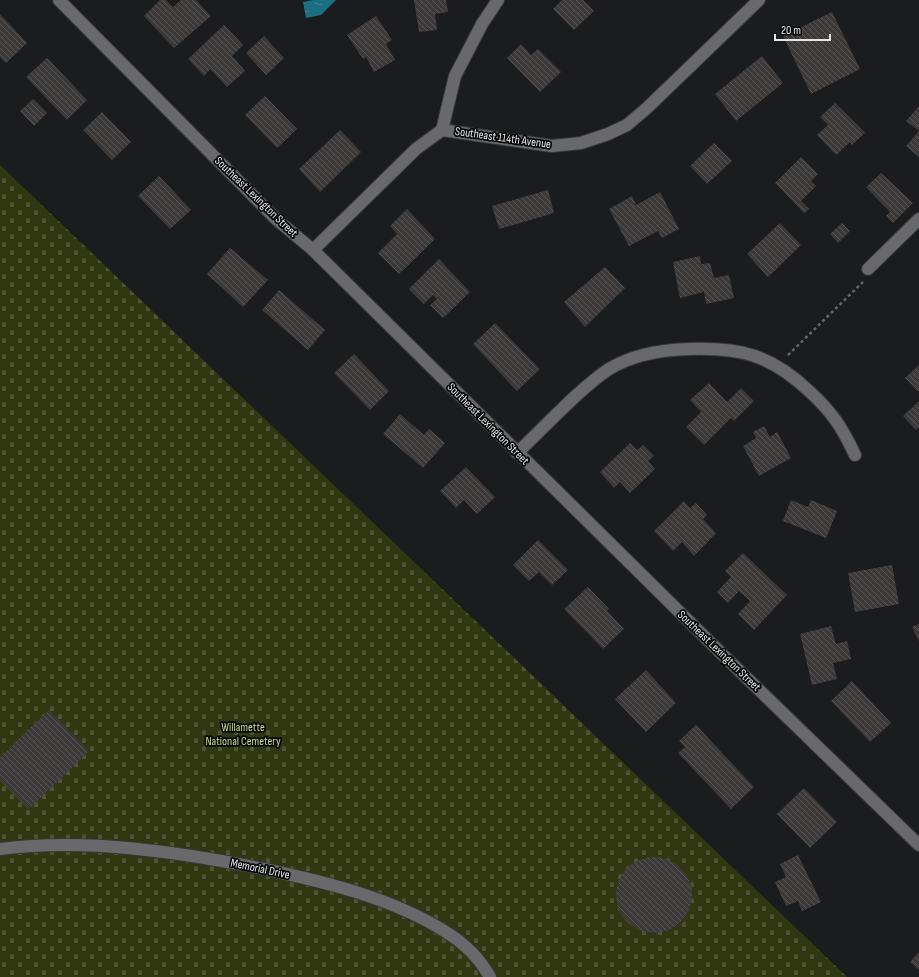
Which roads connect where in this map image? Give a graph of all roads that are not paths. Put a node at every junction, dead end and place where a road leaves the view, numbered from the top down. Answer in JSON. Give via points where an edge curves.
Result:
{"nodes":[{"id":1,"x":59,"y":0,"type":"edge"},
{"id":2,"x":498,"y":0,"type":"edge"},
{"id":3,"x":759,"y":0,"type":"edge"},
{"id":4,"x":442,"y":130,"type":"junction"},
{"id":5,"x":919,"y":219,"type":"edge"},
{"id":6,"x":313,"y":250,"type":"junction"},
{"id":7,"x":868,"y":269,"type":"road end"},
{"id":8,"x":517,"y":453,"type":"junction"},
{"id":9,"x":855,"y":455,"type":"dead end"},
{"id":10,"x":919,"y":845,"type":"edge"},
{"id":11,"x":0,"y":849,"type":"edge"},
{"id":12,"x":490,"y":977,"type":"edge"}],
"edges":[{"from":1,"to":6,"type":"street","name":"Southeast Lexington Street","via":[[276,219]]},
{"from":2,"to":4,"type":"street","via":[[482,24],[455,76]]},
{"from":3,"to":4,"type":"street","name":"Southeast 114th Avenue","via":[[647,108],[626,125],[608,134],[581,143],[552,146]]},
{"from":4,"to":6,"type":"street","name":"Southeast 114th Avenue","via":[[416,149]]},
{"from":5,"to":7,"type":"street"},
{"from":6,"to":8,"type":"street","name":"Southeast Lexington Street"},
{"from":8,"to":9,"type":"street","via":[[610,369],[639,356],[672,350],[706,348],[734,351],[778,365],[824,405],[844,430]]},
{"from":8,"to":10,"type":"street","name":"Southeast Lexington Street"},
{"from":11,"to":12,"type":"street","name":"Memorial Drive","via":[[81,845],[145,850],[221,861],[326,884],[374,899],[429,922],[469,950]]}]}
